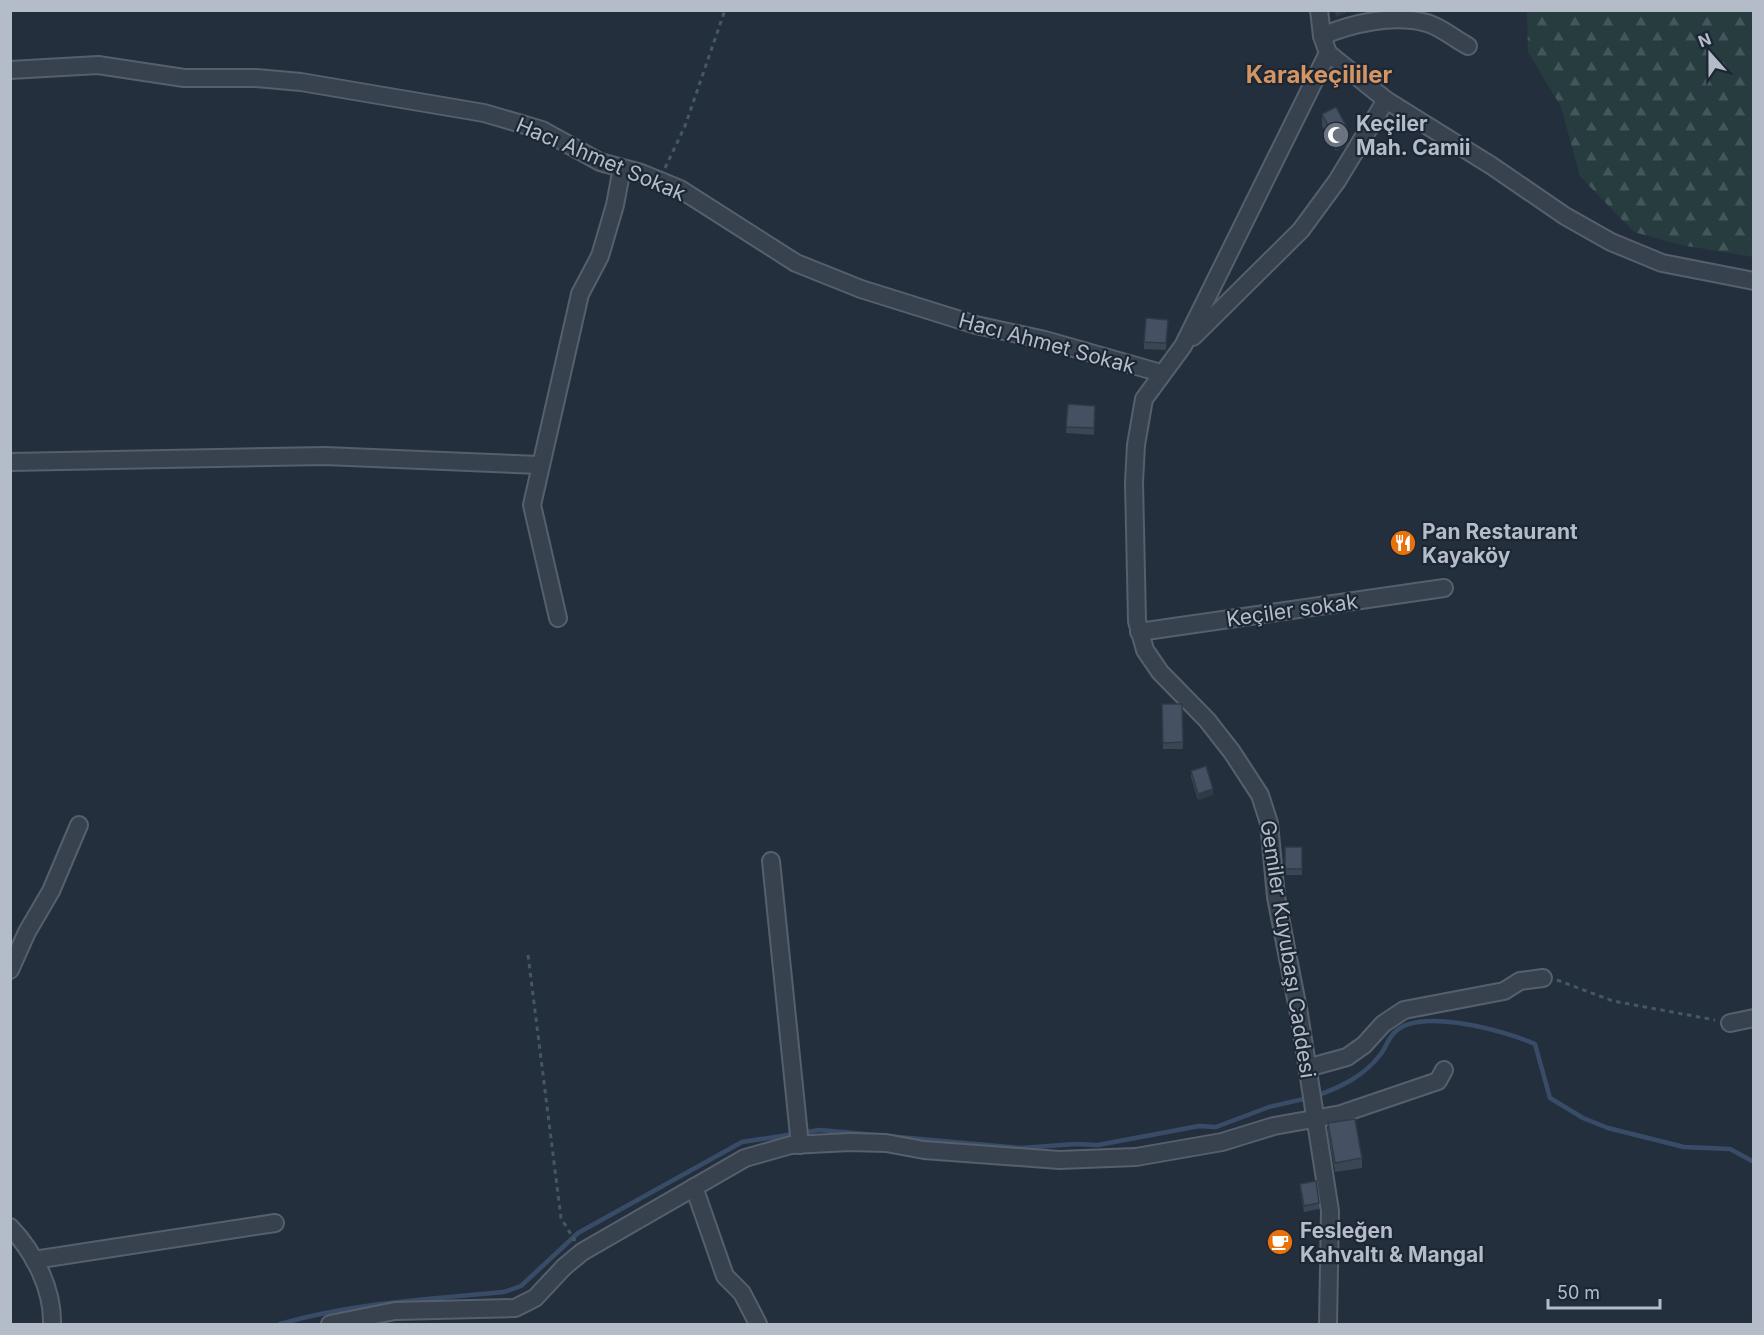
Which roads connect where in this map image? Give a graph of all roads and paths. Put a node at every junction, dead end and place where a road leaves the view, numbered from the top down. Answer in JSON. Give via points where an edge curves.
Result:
{"nodes":[{"id":1,"x":725,"y":10,"type":"edge"},
{"id":2,"x":1319,"y":10,"type":"edge"},
{"id":3,"x":1322,"y":36,"type":"junction"},
{"id":4,"x":1468,"y":46,"type":"dead end"},
{"id":5,"x":1328,"y":53,"type":"junction"},
{"id":6,"x":10,"y":70,"type":"edge"},
{"id":7,"x":1386,"y":100,"type":"junction"},
{"id":8,"x":622,"y":168,"type":"junction"},
{"id":9,"x":659,"y":181,"type":"junction"},
{"id":10,"x":1754,"y":281,"type":"edge"},
{"id":11,"x":1183,"y":346,"type":"junction"},
{"id":12,"x":1161,"y":374,"type":"junction"},
{"id":13,"x":10,"y":462,"type":"edge"},
{"id":14,"x":539,"y":465,"type":"junction"},
{"id":15,"x":1444,"y":588,"type":"dead end"},
{"id":16,"x":558,"y":618,"type":"dead end"},
{"id":17,"x":1139,"y":633,"type":"junction"},
{"id":18,"x":79,"y":825,"type":"dead end"},
{"id":19,"x":771,"y":861,"type":"dead end"},
{"id":20,"x":528,"y":955,"type":"dead end"},
{"id":21,"x":10,"y":970,"type":"edge"},
{"id":22,"x":1543,"y":978,"type":"joint"},
{"id":23,"x":1754,"y":1018,"type":"edge"},
{"id":24,"x":1730,"y":1023,"type":"joint"},
{"id":25,"x":1307,"y":1068,"type":"junction"},
{"id":26,"x":1444,"y":1070,"type":"dead end"},
{"id":27,"x":1315,"y":1115,"type":"junction"},
{"id":28,"x":800,"y":1144,"type":"junction"},
{"id":29,"x":694,"y":1187,"type":"junction"},
{"id":30,"x":275,"y":1223,"type":"dead end"},
{"id":31,"x":10,"y":1227,"type":"edge"},
{"id":32,"x":578,"y":1246,"type":"dead end"},
{"id":33,"x":34,"y":1260,"type":"junction"},
{"id":34,"x":52,"y":1324,"type":"edge"},
{"id":35,"x":330,"y":1324,"type":"edge"},
{"id":36,"x":758,"y":1324,"type":"edge"},
{"id":37,"x":1328,"y":1324,"type":"edge"}],
"edges":[{"from":1,"to":9,"type":"path","via":[[685,126]]},
{"from":2,"to":3,"type":"street"},
{"from":3,"to":4,"type":"street","via":[[1344,27],[1389,19],[1428,23]]},
{"from":3,"to":5,"type":"street"},
{"from":5,"to":7,"type":"street"},
{"from":5,"to":11,"type":"street"},
{"from":6,"to":8,"type":"street","name":"Hacı Ahmet Sokak","via":[[98,65],[184,78],[256,78],[311,84],[484,113],[542,130],[600,162]]},
{"from":7,"to":10,"type":"street","via":[[1611,242],[1662,263]]},
{"from":7,"to":11,"type":"street","via":[[1337,181],[1301,230]]},
{"from":8,"to":9,"type":"street","name":"Hacı Ahmet Sokak"},
{"from":8,"to":14,"type":"street","via":[[600,256],[580,294]]},
{"from":9,"to":12,"type":"street","name":"Hacı Ahmet Sokak","via":[[680,189],[796,263],[861,290]]},
{"from":11,"to":12,"type":"street"},
{"from":12,"to":17,"type":"street","name":"Gemiler Kuyubaşı Caddesi","via":[[1144,399],[1136,445]]},
{"from":13,"to":14,"type":"street","via":[[325,456]]},
{"from":14,"to":16,"type":"street","via":[[532,505]]},
{"from":15,"to":17,"type":"street","name":"Keçiler sokak"},
{"from":17,"to":25,"type":"street","name":"Gemiler Kuyubaşı Caddesi","via":[[1160,672],[1207,720],[1250,777],[1265,808],[1277,905]]},
{"from":18,"to":21,"type":"street","via":[[51,891]]},
{"from":19,"to":28,"type":"street"},
{"from":20,"to":32,"type":"path","via":[[561,1218]]},
{"from":22,"to":24,"type":"path","via":[[1565,981],[1612,1001]]},
{"from":22,"to":25,"type":"street","via":[[1520,981],[1504,992],[1404,1010],[1347,1057]]},
{"from":23,"to":24,"type":"street"},
{"from":25,"to":27,"type":"street","name":"Gemiler Kuyubaşı Caddesi"},
{"from":26,"to":27,"type":"street","via":[[1438,1081],[1341,1114]]},
{"from":27,"to":28,"type":"street","via":[[1222,1142],[1136,1157],[1059,1160],[924,1150],[886,1143]]},
{"from":27,"to":37,"type":"street","name":"Gemiler Kuyubaşı Caddesi","via":[[1330,1211]]},
{"from":28,"to":29,"type":"street","via":[[745,1158]]},
{"from":29,"to":35,"type":"street","via":[[582,1252],[535,1298],[515,1308],[395,1311]]},
{"from":29,"to":36,"type":"street","via":[[724,1276],[742,1293]]},
{"from":30,"to":33,"type":"street"},
{"from":31,"to":33,"type":"street","via":[[28,1246]]},
{"from":33,"to":34,"type":"street","via":[[45,1284]]}]}
